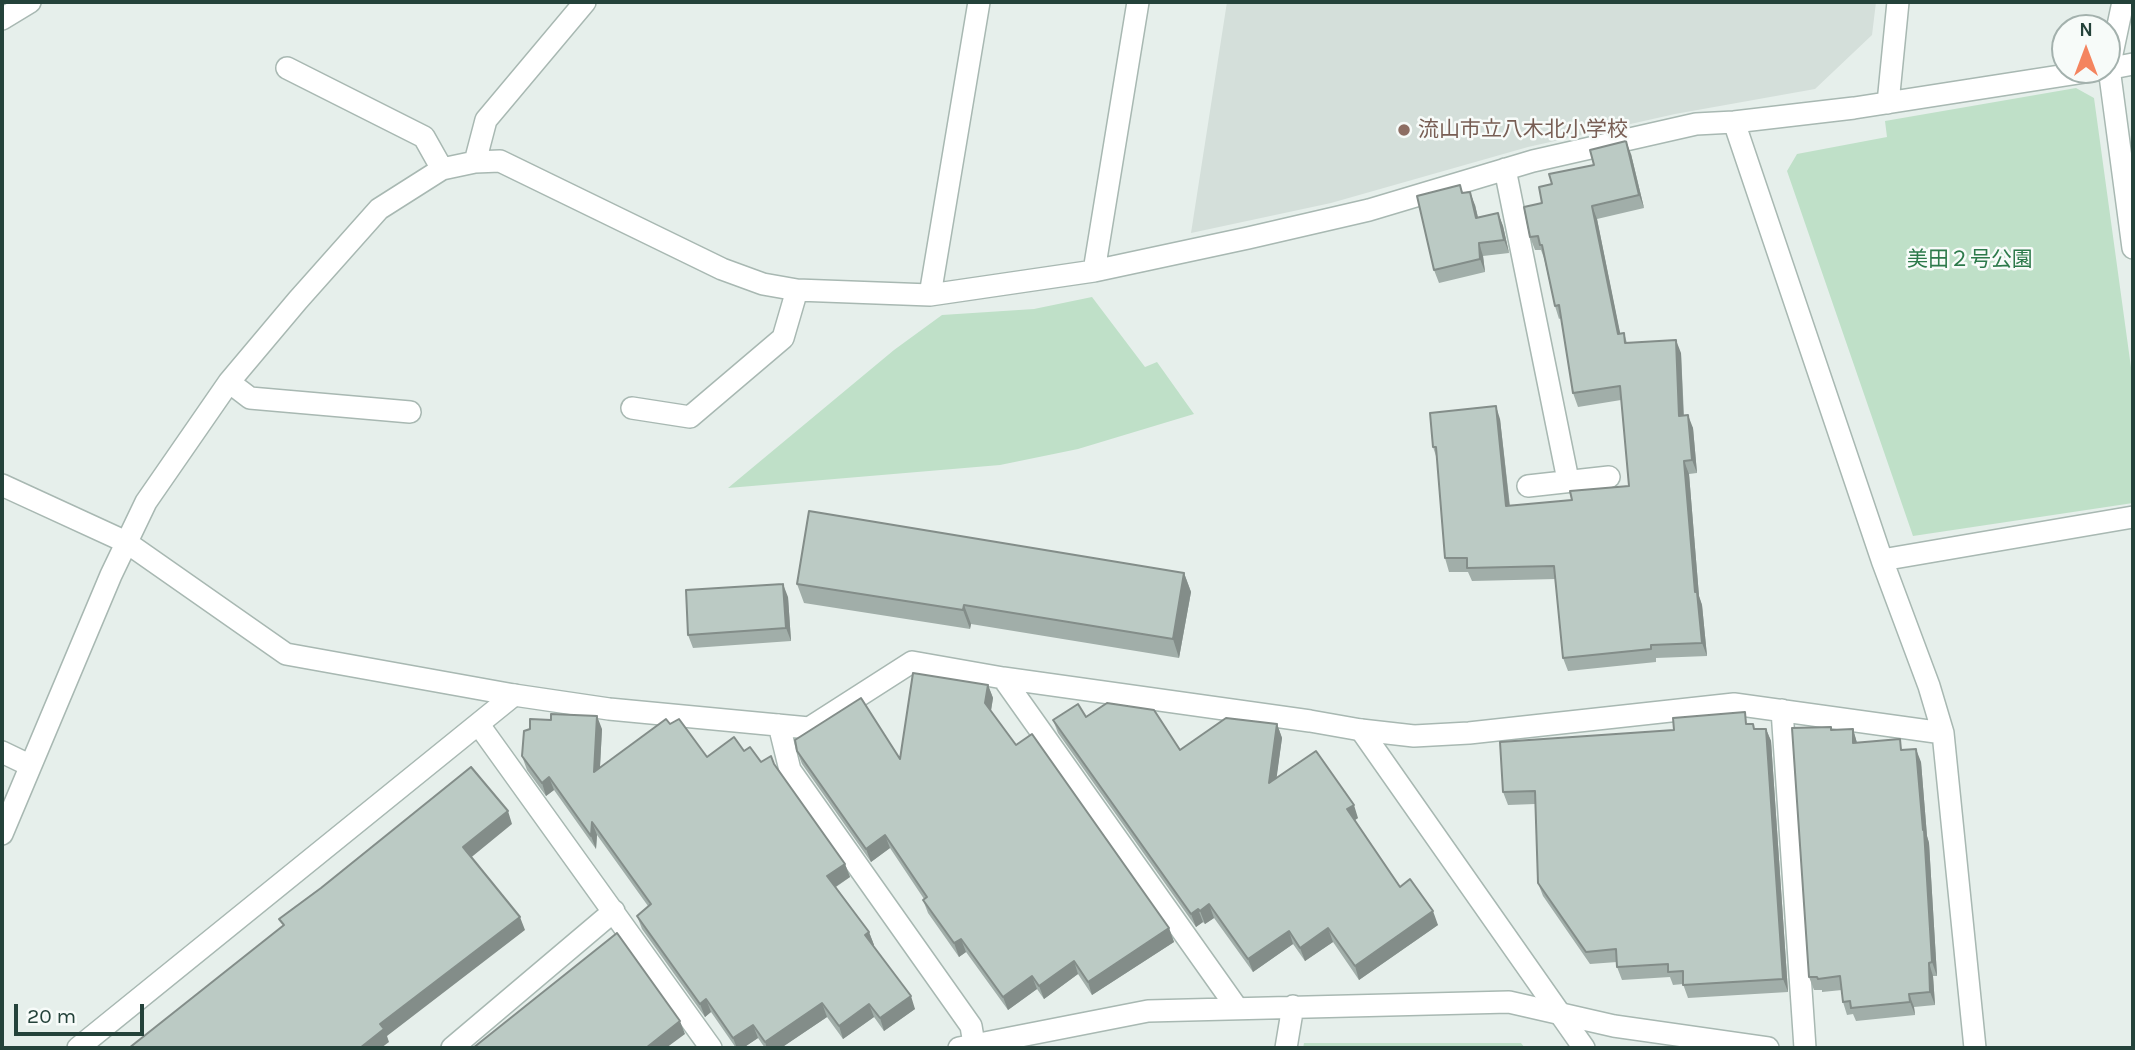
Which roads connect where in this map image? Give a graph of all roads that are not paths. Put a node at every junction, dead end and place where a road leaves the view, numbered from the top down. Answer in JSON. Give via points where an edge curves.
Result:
{"nodes":[{"id":1,"x":30,"y":2,"type":"edge"},
{"id":2,"x":585,"y":2,"type":"edge"},
{"id":3,"x":979,"y":2,"type":"edge"},
{"id":4,"x":1138,"y":2,"type":"edge"},
{"id":5,"x":1898,"y":2,"type":"edge"},
{"id":6,"x":2,"y":19,"type":"edge"},
{"id":7,"x":287,"y":68,"type":"dead end"},
{"id":8,"x":2051,"y":77,"type":"edge"},
{"id":9,"x":2107,"y":84,"type":"edge"},
{"id":10,"x":1888,"y":103,"type":"junction"},
{"id":11,"x":1734,"y":122,"type":"junction"},
{"id":12,"x":475,"y":162,"type":"junction"},
{"id":13,"x":442,"y":169,"type":"junction"},
{"id":14,"x":1505,"y":169,"type":"junction"},
{"id":15,"x":2133,"y":248,"type":"edge"},
{"id":16,"x":1094,"y":271,"type":"junction"},
{"id":17,"x":797,"y":290,"type":"junction"},
{"id":18,"x":930,"y":295,"type":"junction"},
{"id":19,"x":229,"y":382,"type":"junction"},
{"id":20,"x":632,"y":408,"type":"dead end"},
{"id":21,"x":410,"y":412,"type":"dead end"},
{"id":22,"x":1609,"y":477,"type":"dead end"},
{"id":23,"x":1568,"y":481,"type":"junction"},
{"id":24,"x":2,"y":485,"type":"edge"},
{"id":25,"x":1528,"y":485,"type":"dead end"},
{"id":26,"x":2133,"y":517,"type":"edge"},
{"id":27,"x":126,"y":542,"type":"junction"},
{"id":28,"x":1882,"y":560,"type":"junction"},
{"id":29,"x":1003,"y":678,"type":"junction"},
{"id":30,"x":514,"y":695,"type":"junction"},
{"id":31,"x":1782,"y":710,"type":"junction"},
{"id":32,"x":479,"y":725,"type":"junction"},
{"id":33,"x":779,"y":725,"type":"junction"},
{"id":34,"x":1361,"y":730,"type":"junction"},
{"id":35,"x":1943,"y":733,"type":"junction"},
{"id":36,"x":2,"y":752,"type":"edge"},
{"id":37,"x":29,"y":765,"type":"junction"},
{"id":38,"x":2,"y":834,"type":"edge"},
{"id":39,"x":614,"y":911,"type":"junction"},
{"id":40,"x":1293,"y":1006,"type":"junction"},
{"id":41,"x":1237,"y":1008,"type":"junction"},
{"id":42,"x":1560,"y":1014,"type":"junction"},
{"id":43,"x":967,"y":1046,"type":"edge"},
{"id":44,"x":78,"y":1048,"type":"edge"},
{"id":45,"x":452,"y":1048,"type":"edge"},
{"id":46,"x":711,"y":1048,"type":"edge"},
{"id":47,"x":1286,"y":1048,"type":"edge"},
{"id":48,"x":1584,"y":1048,"type":"edge"},
{"id":49,"x":1768,"y":1048,"type":"edge"},
{"id":50,"x":1805,"y":1048,"type":"edge"},
{"id":51,"x":1975,"y":1048,"type":"edge"}],
"edges":[{"from":1,"to":6,"type":"street"},
{"from":2,"to":12,"type":"street","via":[[486,120]]},
{"from":3,"to":18,"type":"street"},
{"from":4,"to":16,"type":"street"},
{"from":5,"to":10,"type":"street"},
{"from":7,"to":13,"type":"street","via":[[424,137]]},
{"from":8,"to":10,"type":"street"},
{"from":9,"to":15,"type":"street"},
{"from":10,"to":11,"type":"street"},
{"from":11,"to":14,"type":"street","via":[[1696,124]]},
{"from":11,"to":28,"type":"street"},
{"from":12,"to":13,"type":"street"},
{"from":12,"to":17,"type":"street","via":[[500,161],[722,269]]},
{"from":13,"to":19,"type":"street","via":[[379,209]]},
{"from":14,"to":16,"type":"street","via":[[1369,210]]},
{"from":14,"to":23,"type":"street"},
{"from":16,"to":18,"type":"street"},
{"from":17,"to":18,"type":"street"},
{"from":17,"to":20,"type":"street","via":[[783,338],[690,416]]},
{"from":19,"to":21,"type":"street","via":[[250,398]]},
{"from":19,"to":27,"type":"street","via":[[146,502]]},
{"from":22,"to":23,"type":"street"},
{"from":23,"to":25,"type":"street"},
{"from":24,"to":27,"type":"street"},
{"from":26,"to":28,"type":"street"},
{"from":27,"to":30,"type":"street","via":[[286,654]]},
{"from":27,"to":37,"type":"street"},
{"from":28,"to":35,"type":"street"},
{"from":29,"to":33,"type":"street","via":[[912,662],[809,727]]},
{"from":29,"to":34,"type":"street"},
{"from":29,"to":41,"type":"street"},
{"from":30,"to":32,"type":"street"},
{"from":30,"to":33,"type":"street"},
{"from":31,"to":34,"type":"street","via":[[1734,704],[1414,736]]},
{"from":31,"to":35,"type":"street"},
{"from":31,"to":50,"type":"street"},
{"from":32,"to":39,"type":"street"},
{"from":32,"to":44,"type":"street"},
{"from":33,"to":43,"type":"street","via":[[790,770],[971,1026]]},
{"from":34,"to":42,"type":"street"},
{"from":35,"to":51,"type":"street"},
{"from":36,"to":37,"type":"street"},
{"from":37,"to":38,"type":"street"},
{"from":39,"to":45,"type":"street"},
{"from":39,"to":46,"type":"street"},
{"from":40,"to":41,"type":"street"},
{"from":40,"to":42,"type":"street","via":[[1509,1002]]},
{"from":40,"to":47,"type":"street"},
{"from":41,"to":43,"type":"street","via":[[1148,1011]]},
{"from":42,"to":48,"type":"street"},
{"from":42,"to":49,"type":"street"}]}
